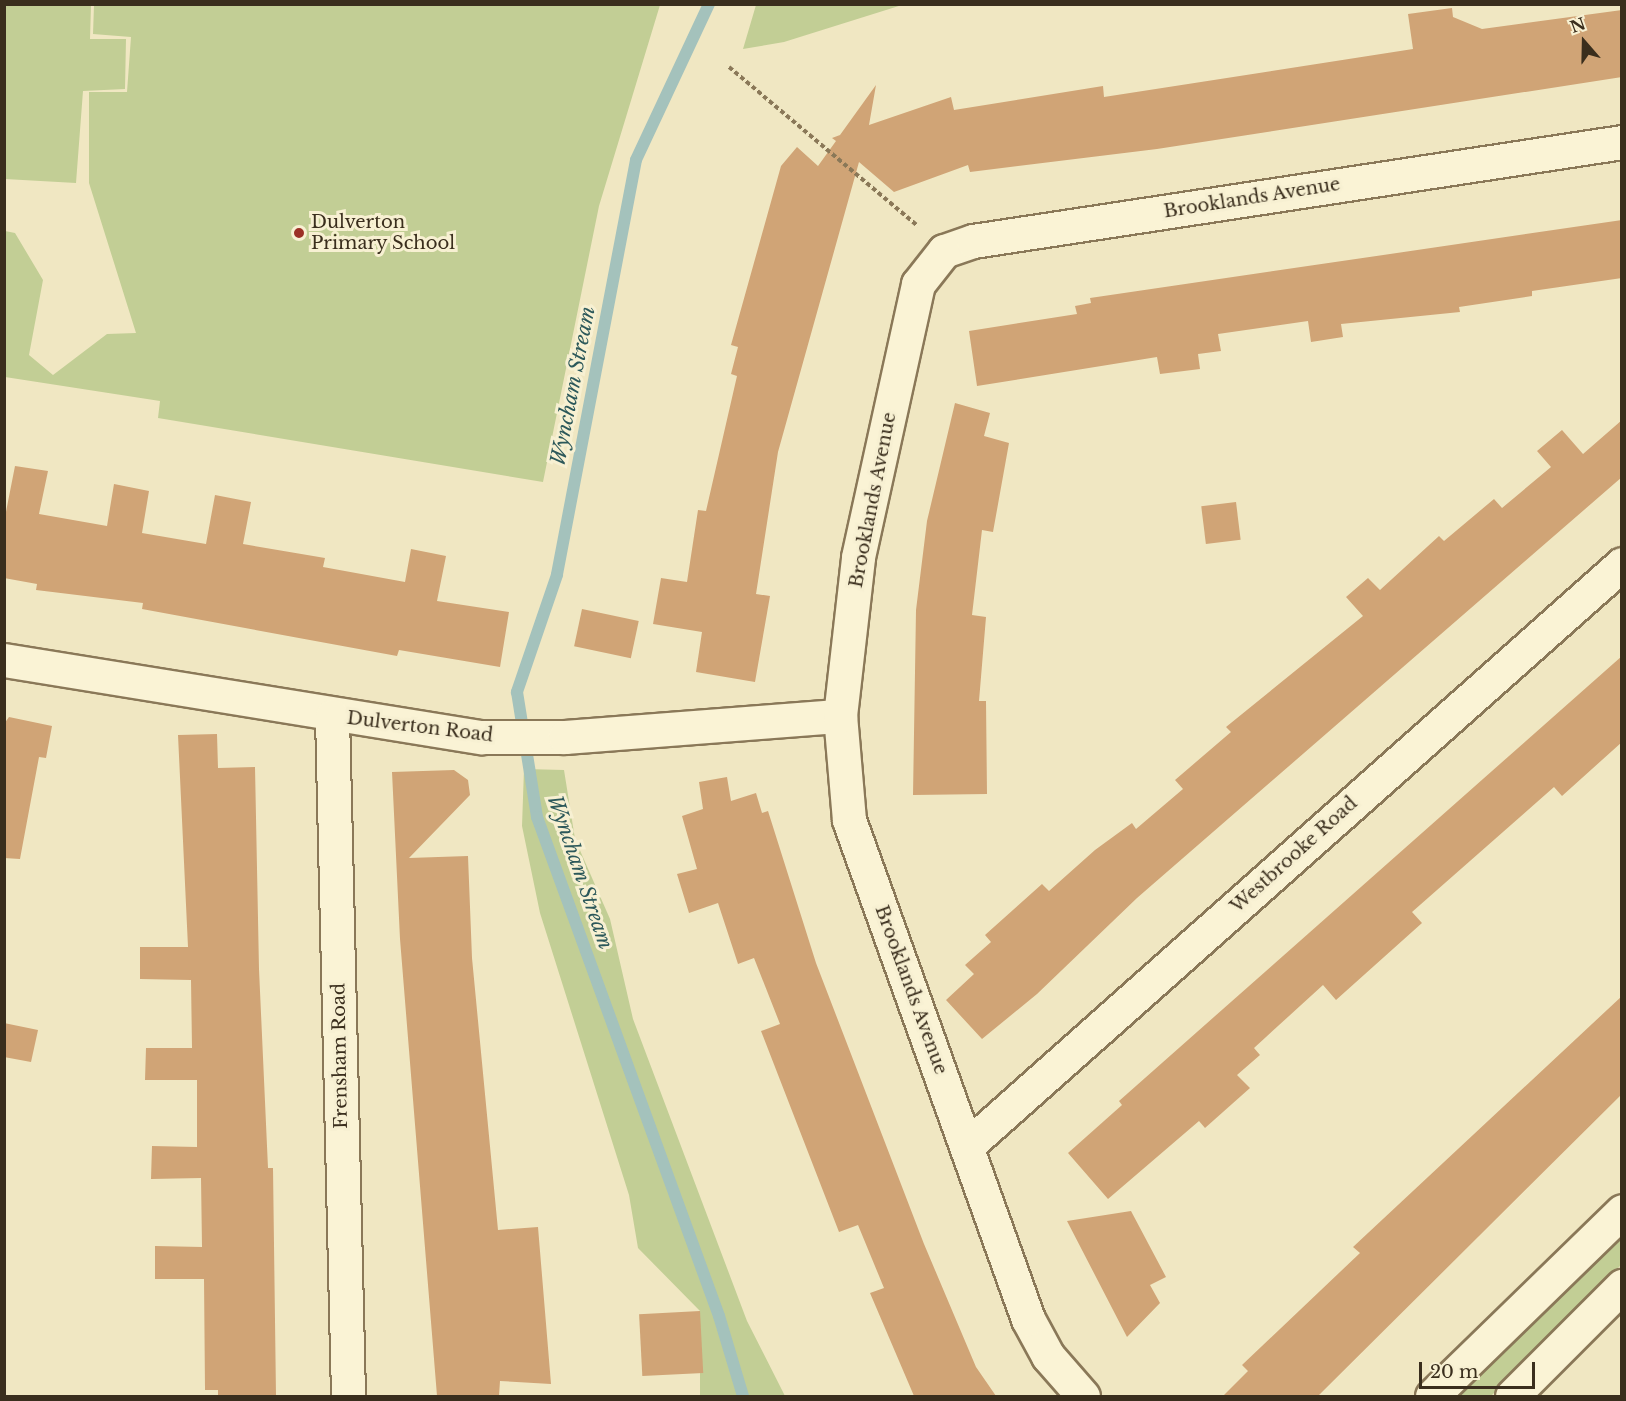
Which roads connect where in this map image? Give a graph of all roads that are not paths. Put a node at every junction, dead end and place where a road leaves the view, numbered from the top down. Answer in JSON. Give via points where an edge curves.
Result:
{"nodes":[{"id":1,"x":1622,"y":142,"type":"edge"},
{"id":2,"x":1622,"y":564,"type":"edge"},
{"id":3,"x":4,"y":660,"type":"edge"},
{"id":4,"x":332,"y":716,"type":"junction"},
{"id":5,"x":840,"y":716,"type":"junction"},
{"id":6,"x":967,"y":1146,"type":"junction"},
{"id":7,"x":1622,"y":1211,"type":"edge"},
{"id":8,"x":1622,"y":1286,"type":"edge"},
{"id":9,"x":348,"y":1396,"type":"edge"},
{"id":10,"x":1083,"y":1396,"type":"edge"},
{"id":11,"x":1432,"y":1396,"type":"edge"},
{"id":12,"x":1512,"y":1396,"type":"edge"}],
"edges":[{"from":1,"to":5,"type":"street","name":"Brooklands Avenue","via":[[973,241],[945,251],[915,296],[858,557]]},
{"from":2,"to":6,"type":"street","name":"Westbrooke Road"},
{"from":3,"to":4,"type":"street","name":"Dulverton Road"},
{"from":4,"to":5,"type":"street","name":"Dulverton Road","via":[[482,737],[565,737]]},
{"from":4,"to":9,"type":"street","name":"Frensham Road"},
{"from":5,"to":6,"type":"street","name":"Brooklands Avenue","via":[[849,820]]},
{"from":6,"to":10,"type":"street","name":"Brooklands Avenue","via":[[1028,1319],[1048,1356]]},
{"from":7,"to":11,"type":"street"},
{"from":8,"to":12,"type":"street"}]}
